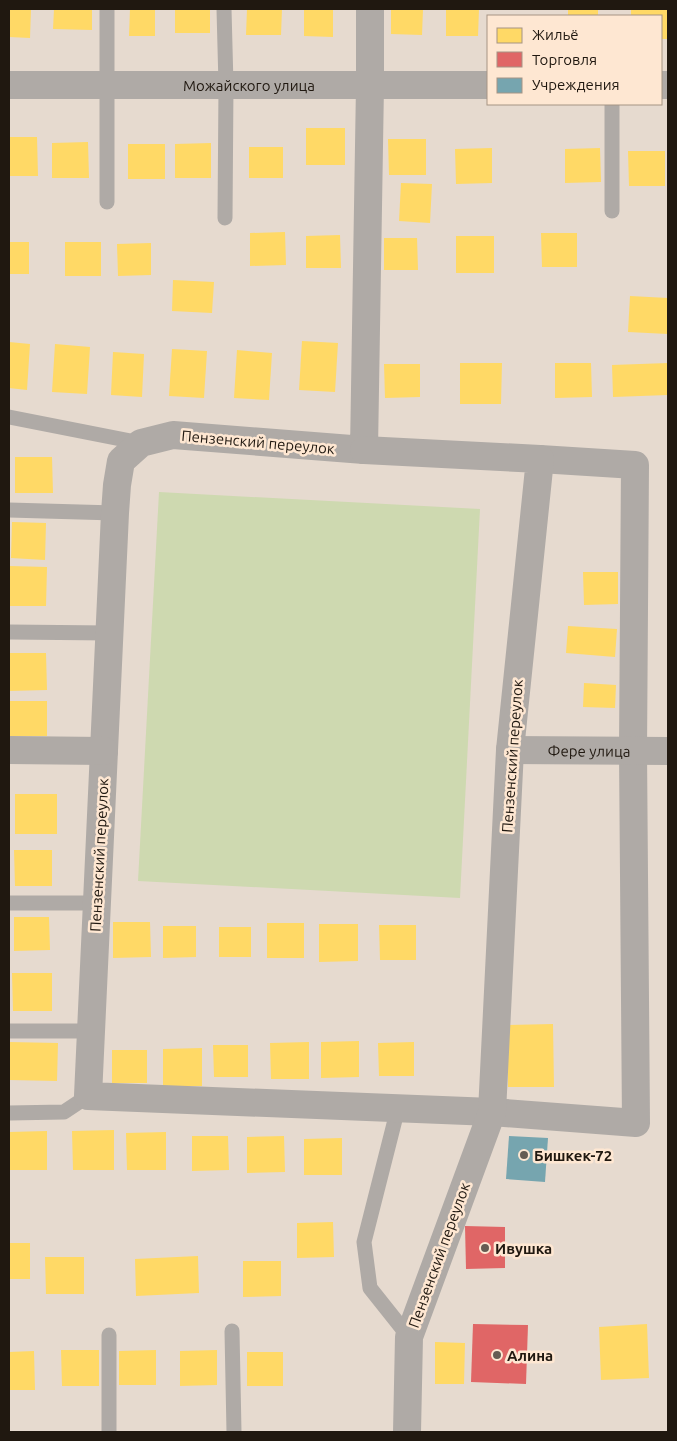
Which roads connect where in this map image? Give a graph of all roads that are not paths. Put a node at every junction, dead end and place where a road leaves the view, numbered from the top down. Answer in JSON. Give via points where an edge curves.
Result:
{"nodes":[{"id":1,"x":108,"y":9,"type":"edge"},
{"id":2,"x":224,"y":9,"type":"edge"},
{"id":3,"x":370,"y":9,"type":"edge"},
{"id":4,"x":9,"y":85,"type":"edge"},
{"id":5,"x":107,"y":85,"type":"junction"},
{"id":6,"x":226,"y":85,"type":"junction"},
{"id":7,"x":370,"y":85,"type":"junction"},
{"id":8,"x":487,"y":85,"type":"edge"},
{"id":9,"x":612,"y":105,"type":"edge"},
{"id":10,"x":108,"y":202,"type":"dead end"},
{"id":11,"x":612,"y":211,"type":"dead end"},
{"id":12,"x":225,"y":218,"type":"dead end"},
{"id":13,"x":9,"y":417,"type":"edge"},
{"id":14,"x":141,"y":442,"type":"junction"},
{"id":15,"x":364,"y":450,"type":"junction"},
{"id":16,"x":540,"y":459,"type":"junction"},
{"id":17,"x":9,"y":510,"type":"edge"},
{"id":18,"x":115,"y":513,"type":"junction"},
{"id":19,"x":9,"y":632,"type":"edge"},
{"id":20,"x":109,"y":633,"type":"junction"},
{"id":21,"x":9,"y":750,"type":"edge"},
{"id":22,"x":104,"y":750,"type":"junction"},
{"id":23,"x":510,"y":750,"type":"junction"},
{"id":24,"x":633,"y":750,"type":"junction"},
{"id":25,"x":668,"y":751,"type":"edge"},
{"id":26,"x":9,"y":903,"type":"edge"},
{"id":27,"x":97,"y":903,"type":"junction"},
{"id":28,"x":9,"y":1031,"type":"edge"},
{"id":29,"x":91,"y":1031,"type":"junction"},
{"id":30,"x":88,"y":1096,"type":"junction"},
{"id":31,"x":398,"y":1108,"type":"junction"},
{"id":32,"x":492,"y":1112,"type":"junction"},
{"id":33,"x":9,"y":1113,"type":"edge"},
{"id":34,"x":232,"y":1331,"type":"dead end"},
{"id":35,"x":109,"y":1335,"type":"dead end"},
{"id":36,"x":408,"y":1337,"type":"junction"},
{"id":37,"x":109,"y":1432,"type":"edge"},
{"id":38,"x":234,"y":1432,"type":"edge"},
{"id":39,"x":407,"y":1432,"type":"edge"}],
"edges":[{"from":1,"to":5,"type":"lane"},
{"from":2,"to":6,"type":"lane"},
{"from":3,"to":7,"type":"street"},
{"from":4,"to":5,"type":"street","name":"Можайского улица"},
{"from":5,"to":6,"type":"street","name":"Можайского улица"},
{"from":5,"to":10,"type":"lane"},
{"from":6,"to":7,"type":"street","name":"Можайского улица"},
{"from":6,"to":12,"type":"lane"},
{"from":7,"to":8,"type":"street","name":"Можайского улица"},
{"from":7,"to":15,"type":"street"},
{"from":9,"to":11,"type":"lane"},
{"from":13,"to":14,"type":"lane"},
{"from":14,"to":15,"type":"street","name":"Пензенский переулок","via":[[173,435]]},
{"from":14,"to":18,"type":"street","name":"Пензенский переулок","via":[[121,461]]},
{"from":15,"to":16,"type":"street","name":"Пензенский переулок"},
{"from":16,"to":23,"type":"street","name":"Пензенский переулок"},
{"from":16,"to":24,"type":"street","via":[[635,465]]},
{"from":17,"to":18,"type":"lane"},
{"from":18,"to":20,"type":"street","name":"Пензенский переулок"},
{"from":19,"to":20,"type":"lane"},
{"from":20,"to":22,"type":"street","name":"Пензенский переулок"},
{"from":21,"to":22,"type":"street"},
{"from":22,"to":27,"type":"street","name":"Пензенский переулок"},
{"from":23,"to":24,"type":"street","name":"Фере улица"},
{"from":23,"to":32,"type":"street","name":"Пензенский переулок"},
{"from":24,"to":25,"type":"street","name":"Фере улица"},
{"from":24,"to":32,"type":"street","via":[[636,1123]]},
{"from":26,"to":27,"type":"lane"},
{"from":27,"to":29,"type":"street","name":"Пензенский переулок"},
{"from":28,"to":29,"type":"lane"},
{"from":29,"to":30,"type":"street","name":"Пензенский переулок"},
{"from":30,"to":31,"type":"street"},
{"from":30,"to":33,"type":"lane","via":[[64,1112]]},
{"from":31,"to":32,"type":"street"},
{"from":31,"to":36,"type":"lane","via":[[364,1242],[370,1288]]},
{"from":32,"to":36,"type":"street","name":"Пензенский переулок"},
{"from":34,"to":38,"type":"lane"},
{"from":35,"to":37,"type":"lane"},
{"from":36,"to":39,"type":"street","name":"Пензенский переулок"}]}
